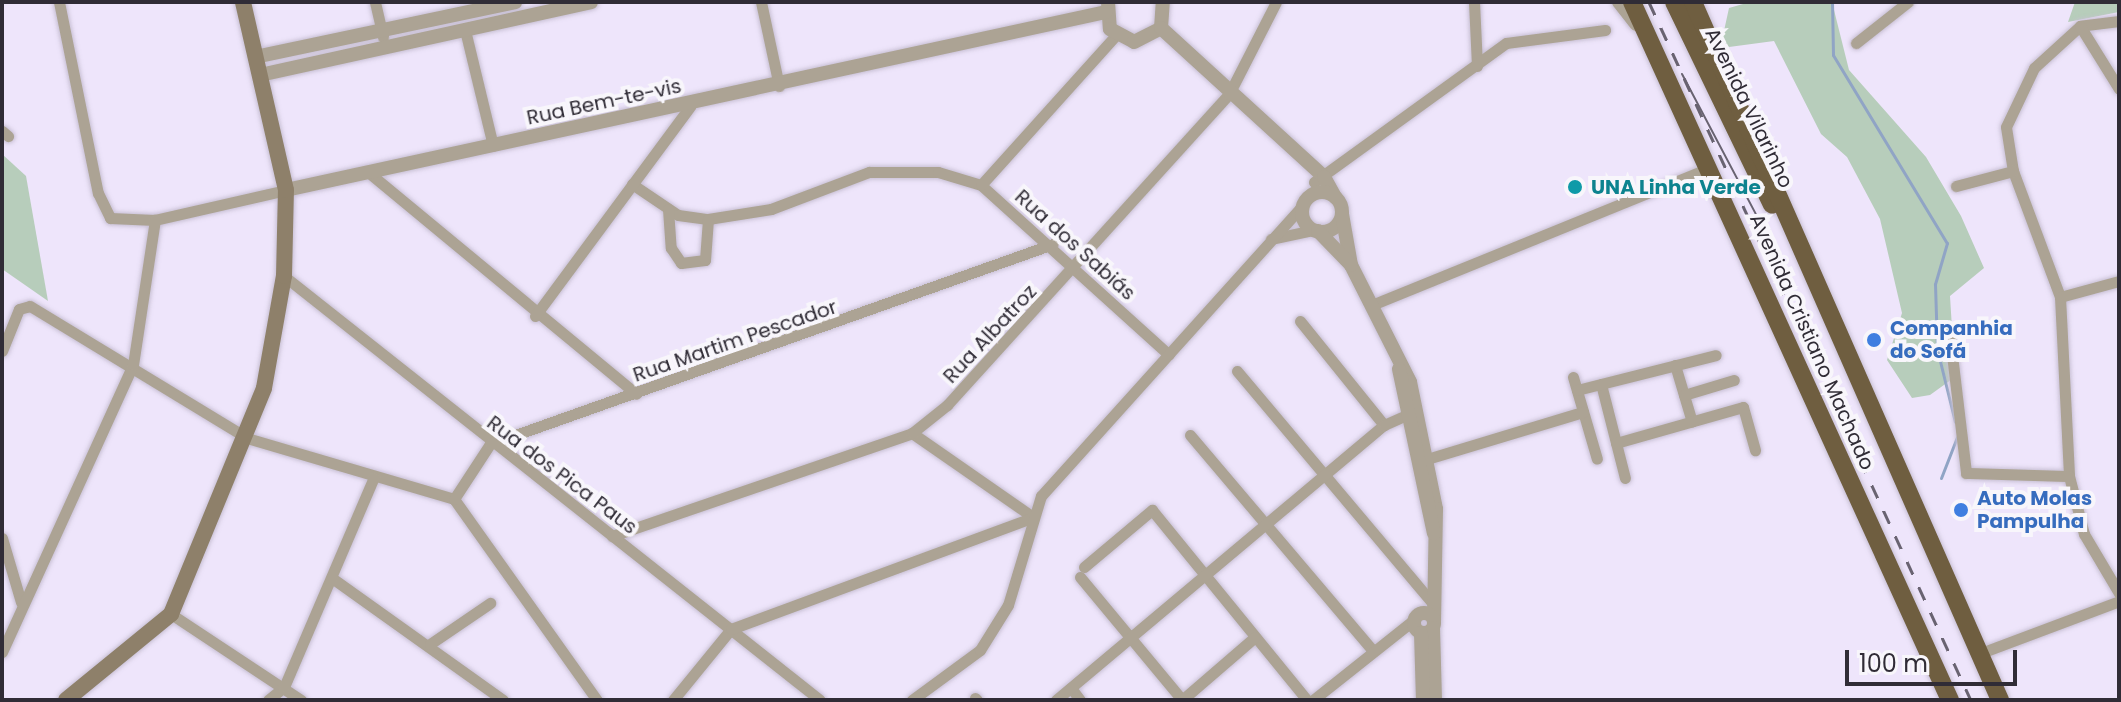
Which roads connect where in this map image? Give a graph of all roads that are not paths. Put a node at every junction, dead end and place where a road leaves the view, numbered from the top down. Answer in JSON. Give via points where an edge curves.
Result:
{"nodes":[{"id":1,"x":59,"y":2,"type":"edge"},
{"id":2,"x":243,"y":2,"type":"edge"},
{"id":3,"x":375,"y":2,"type":"edge"},
{"id":4,"x":591,"y":2,"type":"edge"},
{"id":5,"x":761,"y":2,"type":"edge"},
{"id":6,"x":1163,"y":2,"type":"edge"},
{"id":7,"x":1276,"y":2,"type":"edge"},
{"id":8,"x":1474,"y":2,"type":"edge"},
{"id":9,"x":1619,"y":2,"type":"edge"},
{"id":10,"x":1632,"y":2,"type":"edge"},
{"id":11,"x":1674,"y":2,"type":"edge"},
{"id":12,"x":1908,"y":2,"type":"edge"},
{"id":13,"x":507,"y":3,"type":"edge"},
{"id":14,"x":1697,"y":5,"type":"edge"},
{"id":15,"x":1107,"y":7,"type":"edge"},
{"id":16,"x":506,"y":21,"type":"junction"},
{"id":17,"x":2119,"y":21,"type":"edge"},
{"id":18,"x":2080,"y":26,"type":"junction"},
{"id":19,"x":1161,"y":28,"type":"junction"},
{"id":20,"x":465,"y":30,"type":"junction"},
{"id":21,"x":1605,"y":30,"type":"dead end"},
{"id":22,"x":381,"y":31,"type":"junction"},
{"id":23,"x":1116,"y":35,"type":"junction"},
{"id":24,"x":1856,"y":43,"type":"dead end"},
{"id":25,"x":1651,"y":45,"type":"junction"},
{"id":26,"x":385,"y":48,"type":"junction"},
{"id":27,"x":255,"y":57,"type":"junction"},
{"id":28,"x":1477,"y":67,"type":"junction"},
{"id":29,"x":260,"y":75,"type":"junction"},
{"id":30,"x":779,"y":86,"type":"junction"},
{"id":31,"x":2119,"y":89,"type":"edge"},
{"id":32,"x":1229,"y":94,"type":"junction"},
{"id":33,"x":691,"y":105,"type":"junction"},
{"id":34,"x":493,"y":146,"type":"junction"},
{"id":35,"x":1709,"y":168,"type":"junction"},
{"id":36,"x":2013,"y":171,"type":"junction"},
{"id":37,"x":368,"y":172,"type":"junction"},
{"id":38,"x":632,"y":184,"type":"junction"},
{"id":39,"x":981,"y":185,"type":"junction"},
{"id":40,"x":1314,"y":185,"type":"junction"},
{"id":41,"x":1956,"y":186,"type":"dead end"},
{"id":42,"x":286,"y":190,"type":"junction"},
{"id":43,"x":668,"y":209,"type":"junction"},
{"id":44,"x":1342,"y":214,"type":"junction"},
{"id":45,"x":708,"y":219,"type":"junction"},
{"id":46,"x":155,"y":220,"type":"junction"},
{"id":47,"x":1316,"y":230,"type":"junction"},
{"id":48,"x":1789,"y":231,"type":"junction"},
{"id":49,"x":1270,"y":239,"type":"junction"},
{"id":50,"x":1053,"y":244,"type":"junction"},
{"id":51,"x":1351,"y":265,"type":"junction"},
{"id":52,"x":1074,"y":271,"type":"junction"},
{"id":53,"x":284,"y":276,"type":"junction"},
{"id":54,"x":2119,"y":281,"type":"edge"},
{"id":55,"x":2060,"y":297,"type":"junction"},
{"id":56,"x":1374,"y":304,"type":"junction"},
{"id":57,"x":535,"y":316,"type":"junction"},
{"id":58,"x":1300,"y":321,"type":"dead end"},
{"id":59,"x":1950,"y":338,"type":"dead end"},
{"id":60,"x":2,"y":351,"type":"edge"},
{"id":61,"x":1169,"y":355,"type":"junction"},
{"id":62,"x":1716,"y":355,"type":"dead end"},
{"id":63,"x":133,"y":365,"type":"junction"},
{"id":64,"x":1675,"y":365,"type":"junction"},
{"id":65,"x":1399,"y":369,"type":"junction"},
{"id":66,"x":1237,"y":371,"type":"dead end"},
{"id":67,"x":1573,"y":377,"type":"dead end"},
{"id":68,"x":1734,"y":380,"type":"dead end"},
{"id":69,"x":1601,"y":384,"type":"junction"},
{"id":70,"x":1577,"y":390,"type":"junction"},
{"id":71,"x":636,"y":394,"type":"junction"},
{"id":72,"x":1684,"y":395,"type":"junction"},
{"id":73,"x":1583,"y":412,"type":"junction"},
{"id":74,"x":1406,"y":415,"type":"junction"},
{"id":75,"x":1692,"y":422,"type":"junction"},
{"id":76,"x":1384,"y":425,"type":"junction"},
{"id":77,"x":912,"y":433,"type":"junction"},
{"id":78,"x":1190,"y":435,"type":"dead end"},
{"id":79,"x":247,"y":438,"type":"junction"},
{"id":80,"x":1616,"y":443,"type":"junction"},
{"id":81,"x":490,"y":444,"type":"junction"},
{"id":82,"x":1755,"y":450,"type":"dead end"},
{"id":83,"x":1427,"y":459,"type":"junction"},
{"id":84,"x":1597,"y":459,"type":"dead end"},
{"id":85,"x":1323,"y":476,"type":"junction"},
{"id":86,"x":2069,"y":476,"type":"junction"},
{"id":87,"x":374,"y":477,"type":"junction"},
{"id":88,"x":1625,"y":478,"type":"dead end"},
{"id":89,"x":454,"y":499,"type":"junction"},
{"id":90,"x":1033,"y":517,"type":"junction"},
{"id":91,"x":1265,"y":523,"type":"junction"},
{"id":92,"x":1434,"y":534,"type":"junction"},
{"id":93,"x":612,"y":536,"type":"junction"},
{"id":94,"x":2,"y":538,"type":"edge"},
{"id":95,"x":1205,"y":577,"type":"junction"},
{"id":96,"x":332,"y":578,"type":"junction"},
{"id":97,"x":2119,"y":593,"type":"edge"},
{"id":98,"x":2119,"y":601,"type":"edge"},
{"id":99,"x":21,"y":602,"type":"junction"},
{"id":100,"x":490,"y":603,"type":"dead end"},
{"id":101,"x":171,"y":614,"type":"junction"},
{"id":102,"x":1427,"y":619,"type":"junction"},
{"id":103,"x":731,"y":629,"type":"junction"},
{"id":104,"x":1255,"y":637,"type":"junction"},
{"id":105,"x":1133,"y":639,"type":"junction"},
{"id":106,"x":430,"y":644,"type":"junction"},
{"id":107,"x":1373,"y":651,"type":"junction"},
{"id":108,"x":2,"y":652,"type":"edge"},
{"id":109,"x":1981,"y":653,"type":"junction"},
{"id":110,"x":284,"y":687,"type":"junction"},
{"id":111,"x":1071,"y":688,"type":"junction"},
{"id":112,"x":66,"y":700,"type":"edge"},
{"id":113,"x":268,"y":700,"type":"edge"},
{"id":114,"x":301,"y":700,"type":"edge"},
{"id":115,"x":503,"y":700,"type":"edge"},
{"id":116,"x":597,"y":700,"type":"edge"},
{"id":117,"x":673,"y":700,"type":"edge"},
{"id":118,"x":820,"y":700,"type":"edge"},
{"id":119,"x":912,"y":700,"type":"edge"},
{"id":120,"x":1056,"y":700,"type":"edge"},
{"id":121,"x":1080,"y":700,"type":"edge"},
{"id":122,"x":1182,"y":700,"type":"edge"},
{"id":123,"x":1307,"y":700,"type":"edge"},
{"id":124,"x":1313,"y":700,"type":"edge"},
{"id":125,"x":1423,"y":700,"type":"edge"},
{"id":126,"x":1435,"y":700,"type":"edge"},
{"id":127,"x":1950,"y":700,"type":"edge"},
{"id":128,"x":2000,"y":700,"type":"edge"}],
"edges":[{"from":1,"to":46,"type":"street","name":"Rua Bem-te-vis","via":[[98,193],[110,218]]},
{"from":2,"to":27,"type":"main road"},
{"from":3,"to":22,"type":"street"},
{"from":4,"to":16,"type":"street"},
{"from":5,"to":30,"type":"street"},
{"from":6,"to":19,"type":"street"},
{"from":7,"to":32,"type":"street","name":"Rua Albatroz"},
{"from":8,"to":28,"type":"street"},
{"from":9,"to":25,"type":"street"},
{"from":10,"to":25,"type":"highway","name":"Avenida Cristiano Machado"},
{"from":11,"to":48,"type":"highway","name":"Avenida Vilarinho","via":[[1754,177]]},
{"from":12,"to":24,"type":"street"},
{"from":13,"to":16,"type":"street"},
{"from":13,"to":22,"type":"street"},
{"from":14,"to":48,"type":"highway","name":"Avenida Cristiano Machado"},
{"from":15,"to":23,"type":"street"},
{"from":15,"to":30,"type":"street","name":"Rua Bem-te-vis"},
{"from":16,"to":20,"type":"street"},
{"from":17,"to":18,"type":"street"},
{"from":18,"to":31,"type":"street"},
{"from":18,"to":36,"type":"street","via":[[2015,95],[2006,127]]},
{"from":19,"to":23,"type":"street","via":[[1138,42]]},
{"from":19,"to":32,"type":"street"},
{"from":20,"to":26,"type":"street"},
{"from":20,"to":34,"type":"street"},
{"from":21,"to":28,"type":"street","via":[[1534,35],[1506,43]]},
{"from":22,"to":26,"type":"street"},
{"from":22,"to":27,"type":"street"},
{"from":23,"to":39,"type":"street"},
{"from":25,"to":35,"type":"highway","name":"Avenida Cristiano Machado"},
{"from":26,"to":29,"type":"street"},
{"from":27,"to":29,"type":"main road"},
{"from":28,"to":40,"type":"street"},
{"from":29,"to":42,"type":"main road"},
{"from":30,"to":33,"type":"street","name":"Rua Bem-te-vis"},
{"from":32,"to":40,"type":"street"},
{"from":32,"to":52,"type":"street","name":"Rua Albatroz"},
{"from":33,"to":34,"type":"street","name":"Rua Bem-te-vis"},
{"from":33,"to":38,"type":"street"},
{"from":34,"to":37,"type":"street","name":"Rua Bem-te-vis"},
{"from":35,"to":56,"type":"street"},
{"from":35,"to":127,"type":"highway","name":"Avenida Cristiano Machado"},
{"from":36,"to":41,"type":"street"},
{"from":36,"to":55,"type":"street"},
{"from":37,"to":42,"type":"street","name":"Rua Bem-te-vis"},
{"from":37,"to":57,"type":"street"},
{"from":38,"to":43,"type":"street","name":"Rua dos Sabiás"},
{"from":38,"to":57,"type":"street"},
{"from":39,"to":45,"type":"street","name":"Rua dos Sabiás","via":[[901,166],[771,209]]},
{"from":39,"to":50,"type":"street","name":"Rua dos Sabiás"},
{"from":40,"to":44,"type":"street","via":[[1335,197]]},
{"from":40,"to":47,"type":"street"},
{"from":40,"to":49,"type":"street"},
{"from":42,"to":46,"type":"street","name":"Rua Bem-te-vis"},
{"from":42,"to":53,"type":"main road"},
{"from":43,"to":45,"type":"street","name":"Rua dos Sabiás"},
{"from":43,"to":45,"type":"street","via":[[671,248],[681,263],[705,260]]},
{"from":44,"to":47,"type":"street","via":[[1335,227]]},
{"from":44,"to":51,"type":"street"},
{"from":46,"to":63,"type":"street"},
{"from":47,"to":49,"type":"street"},
{"from":47,"to":51,"type":"street"},
{"from":48,"to":109,"type":"highway","name":"Avenida Cristiano Machado"},
{"from":49,"to":61,"type":"street"},
{"from":50,"to":52,"type":"street","name":"Rua dos Sabiás"},
{"from":50,"to":71,"type":"street","name":"Rua Martim Pescador"},
{"from":51,"to":56,"type":"street"},
{"from":52,"to":61,"type":"street","name":"Rua dos Sabiás"},
{"from":52,"to":77,"type":"street","name":"Rua Albatroz"},
{"from":53,"to":79,"type":"main road"},
{"from":53,"to":81,"type":"street","name":"Rua dos Pica Paus"},
{"from":54,"to":55,"type":"street"},
{"from":55,"to":86,"type":"street"},
{"from":56,"to":65,"type":"street"},
{"from":57,"to":71,"type":"street"},
{"from":58,"to":76,"type":"street"},
{"from":59,"to":86,"type":"street","via":[[1966,473]]},
{"from":60,"to":63,"type":"street","via":[[24,306]]},
{"from":61,"to":90,"type":"street","via":[[1041,496]]},
{"from":62,"to":64,"type":"street"},
{"from":63,"to":79,"type":"street"},
{"from":63,"to":99,"type":"street"},
{"from":64,"to":69,"type":"street"},
{"from":64,"to":72,"type":"street"},
{"from":65,"to":74,"type":"street"},
{"from":65,"to":83,"type":"street","via":[[1410,382]]},
{"from":66,"to":85,"type":"street"},
{"from":67,"to":70,"type":"street"},
{"from":68,"to":72,"type":"street"},
{"from":69,"to":70,"type":"street"},
{"from":69,"to":80,"type":"street"},
{"from":70,"to":73,"type":"street"},
{"from":71,"to":81,"type":"street","name":"Rua Martim Pescador"},
{"from":72,"to":75,"type":"street"},
{"from":73,"to":83,"type":"street"},
{"from":73,"to":84,"type":"street"},
{"from":74,"to":76,"type":"street"},
{"from":74,"to":92,"type":"street"},
{"from":75,"to":80,"type":"street"},
{"from":75,"to":82,"type":"street","via":[[1743,407]]},
{"from":76,"to":85,"type":"street"},
{"from":77,"to":90,"type":"street"},
{"from":77,"to":93,"type":"street","name":"Rua Albatroz"},
{"from":78,"to":91,"type":"street"},
{"from":79,"to":87,"type":"street"},
{"from":79,"to":101,"type":"main road"},
{"from":80,"to":88,"type":"street"},
{"from":81,"to":89,"type":"street"},
{"from":81,"to":93,"type":"street","name":"Rua dos Pica Paus"},
{"from":83,"to":92,"type":"street"},
{"from":85,"to":91,"type":"street"},
{"from":85,"to":102,"type":"street"},
{"from":86,"to":97,"type":"street","via":[[2084,534]]},
{"from":87,"to":89,"type":"street"},
{"from":87,"to":96,"type":"street"},
{"from":89,"to":116,"type":"street"},
{"from":90,"to":103,"type":"street"},
{"from":90,"to":119,"type":"street","via":[[1008,605],[980,650]]},
{"from":91,"to":95,"type":"street"},
{"from":91,"to":107,"type":"street"},
{"from":92,"to":102,"type":"street"},
{"from":93,"to":103,"type":"street","name":"Rua dos Pica Paus"},
{"from":94,"to":99,"type":"street"},
{"from":95,"to":104,"type":"street"},
{"from":95,"to":105,"type":"street"},
{"from":95,"to":105,"type":"street","via":[[1152,510],[1082,572]]},
{"from":96,"to":106,"type":"street"},
{"from":96,"to":110,"type":"street"},
{"from":98,"to":109,"type":"street"},
{"from":99,"to":108,"type":"street"},
{"from":100,"to":106,"type":"street"},
{"from":101,"to":110,"type":"street"},
{"from":101,"to":112,"type":"main road"},
{"from":102,"to":107,"type":"street","via":[[1400,630]]},
{"from":102,"to":125,"type":"street"},
{"from":102,"to":126,"type":"street"},
{"from":103,"to":117,"type":"street"},
{"from":103,"to":118,"type":"street","name":"Rua dos Pica Paus"},
{"from":104,"to":122,"type":"street"},
{"from":104,"to":123,"type":"street"},
{"from":105,"to":111,"type":"street"},
{"from":105,"to":122,"type":"street"},
{"from":106,"to":115,"type":"street"},
{"from":107,"to":124,"type":"street"},
{"from":109,"to":128,"type":"highway","name":"Avenida Cristiano Machado"},
{"from":110,"to":113,"type":"street"},
{"from":110,"to":114,"type":"street"},
{"from":111,"to":120,"type":"street"},
{"from":111,"to":121,"type":"street"}]}
